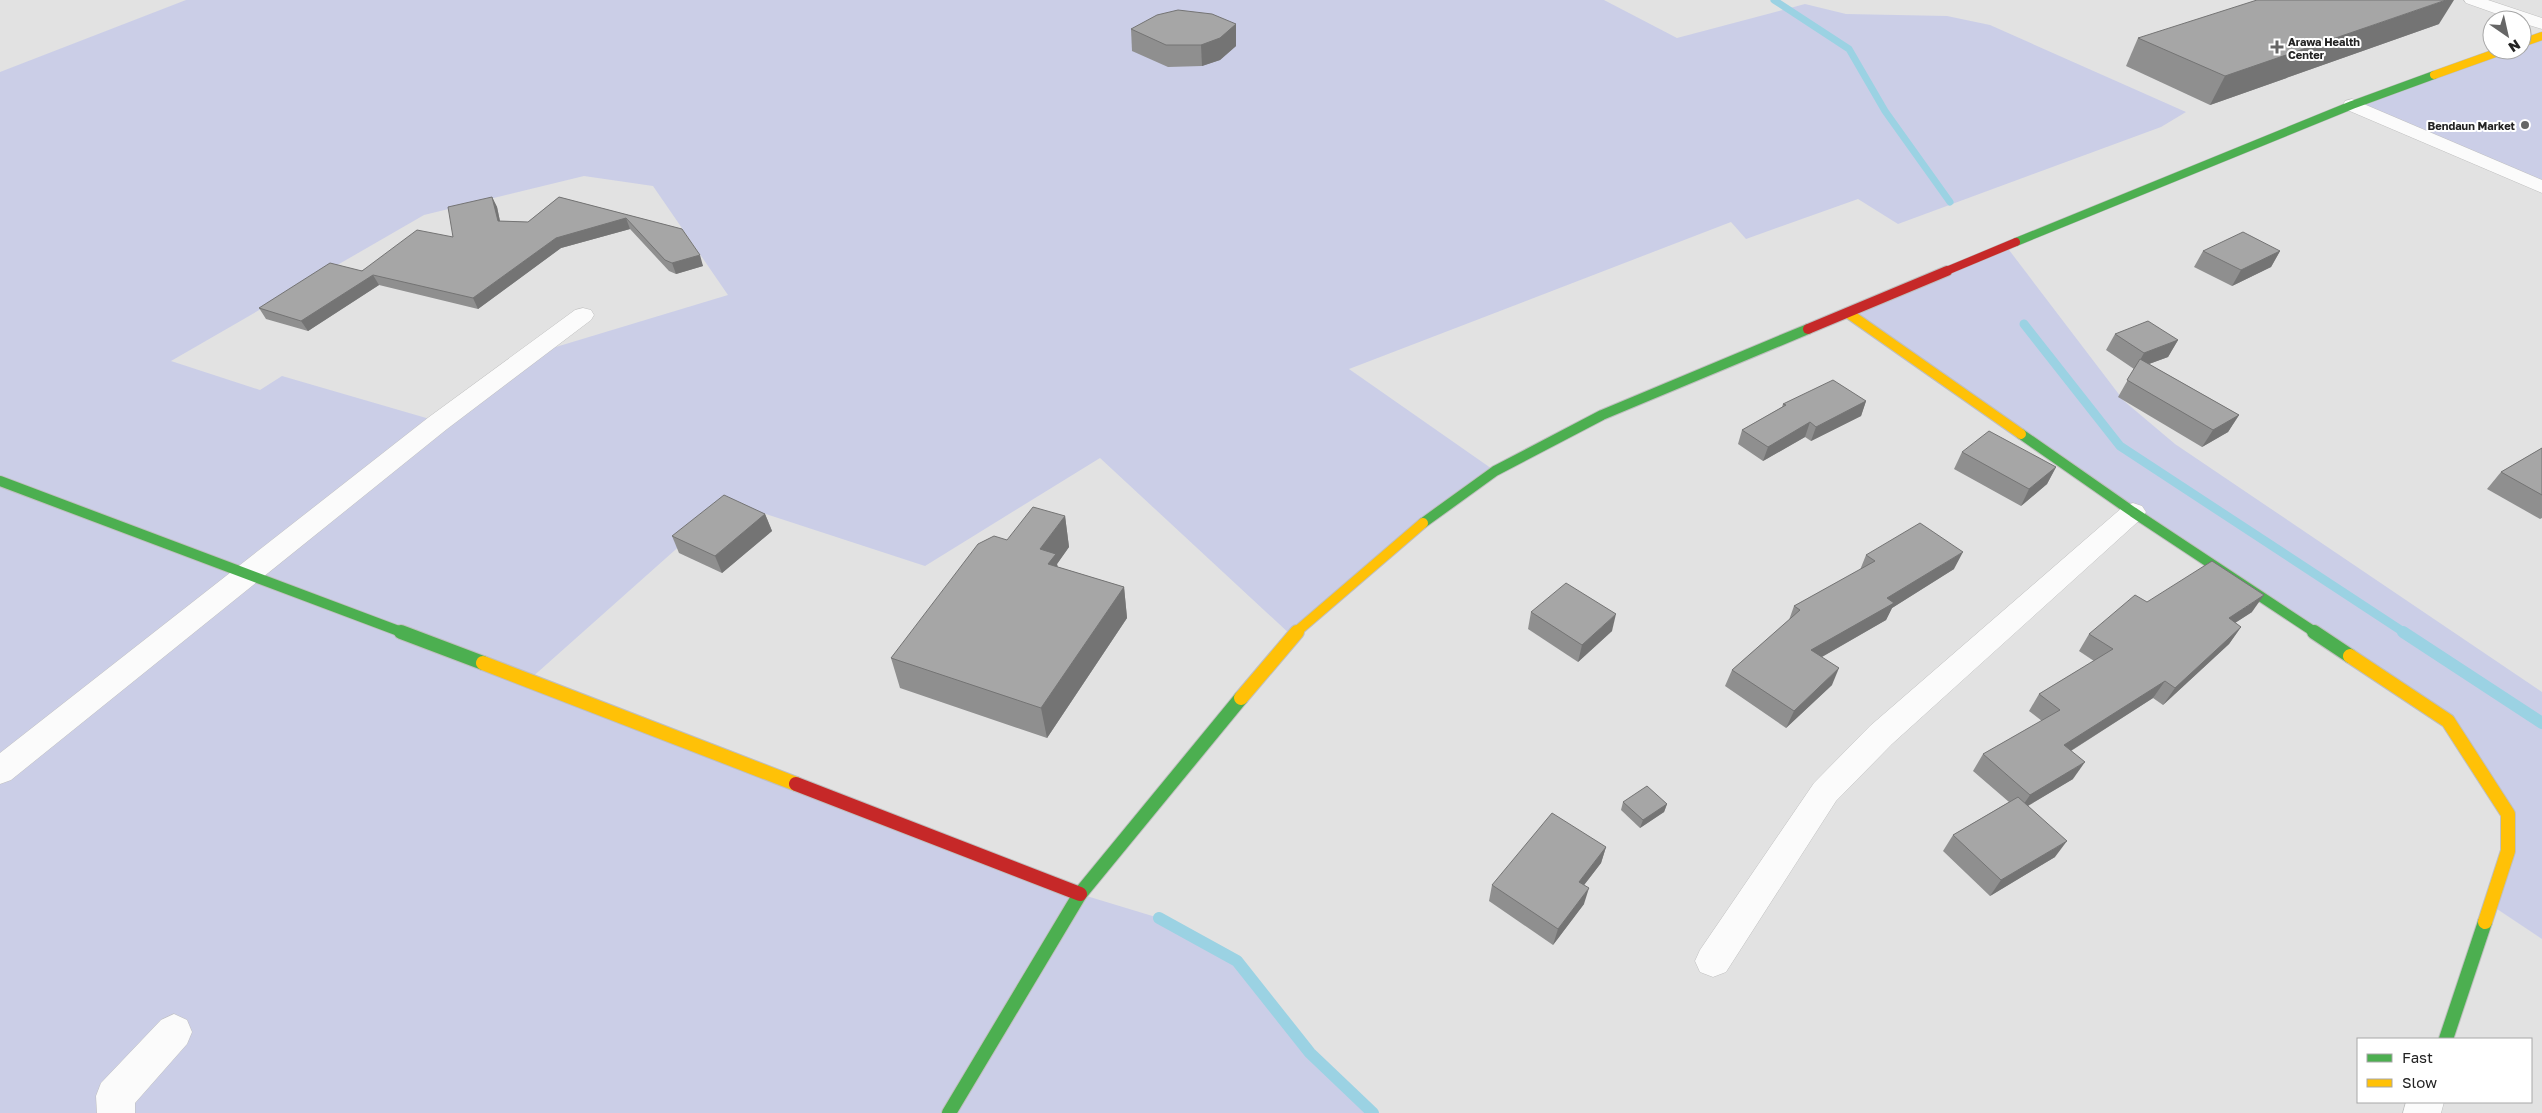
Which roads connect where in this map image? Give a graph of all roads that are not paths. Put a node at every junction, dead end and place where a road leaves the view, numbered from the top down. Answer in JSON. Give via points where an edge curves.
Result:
{"nodes":[{"id":1,"x":2472,"y":0,"type":"edge"},
{"id":2,"x":2542,"y":24,"type":"edge"},
{"id":3,"x":2482,"y":58,"type":"edge"},
{"id":4,"x":2352,"y":105,"type":"junction"},
{"id":5,"x":2542,"y":187,"type":"edge"},
{"id":6,"x":1848,"y":313,"type":"junction"},
{"id":7,"x":584,"y":315,"type":"dead end"},
{"id":8,"x":0,"y":481,"type":"edge"},
{"id":9,"x":2133,"y":512,"type":"junction"},
{"id":10,"x":246,"y":573,"type":"junction"},
{"id":11,"x":0,"y":771,"type":"edge"},
{"id":12,"x":1080,"y":894,"type":"junction"},
{"id":13,"x":1714,"y":961,"type":"dead end"},
{"id":14,"x":174,"y":1032,"type":"dead end"},
{"id":15,"x":2446,"y":1038,"type":"edge"},
{"id":16,"x":116,"y":1113,"type":"edge"},
{"id":17,"x":949,"y":1113,"type":"edge"}],
"edges":[{"from":1,"to":2,"type":"street"},
{"from":3,"to":4,"type":"street"},
{"from":4,"to":5,"type":"street"},
{"from":4,"to":6,"type":"street"},
{"from":6,"to":9,"type":"street"},
{"from":6,"to":12,"type":"street","via":[[1602,416],[1495,471],[1415,529],[1292,636]]},
{"from":7,"to":10,"type":"street"},
{"from":8,"to":10,"type":"street"},
{"from":9,"to":13,"type":"street","via":[[1881,735],[1825,792]]},
{"from":9,"to":15,"type":"street","via":[[2448,721],[2508,814],[2508,851]]},
{"from":10,"to":11,"type":"street"},
{"from":10,"to":12,"type":"street"},
{"from":12,"to":17,"type":"street"},
{"from":14,"to":16,"type":"street","via":[[115,1096]]}]}
